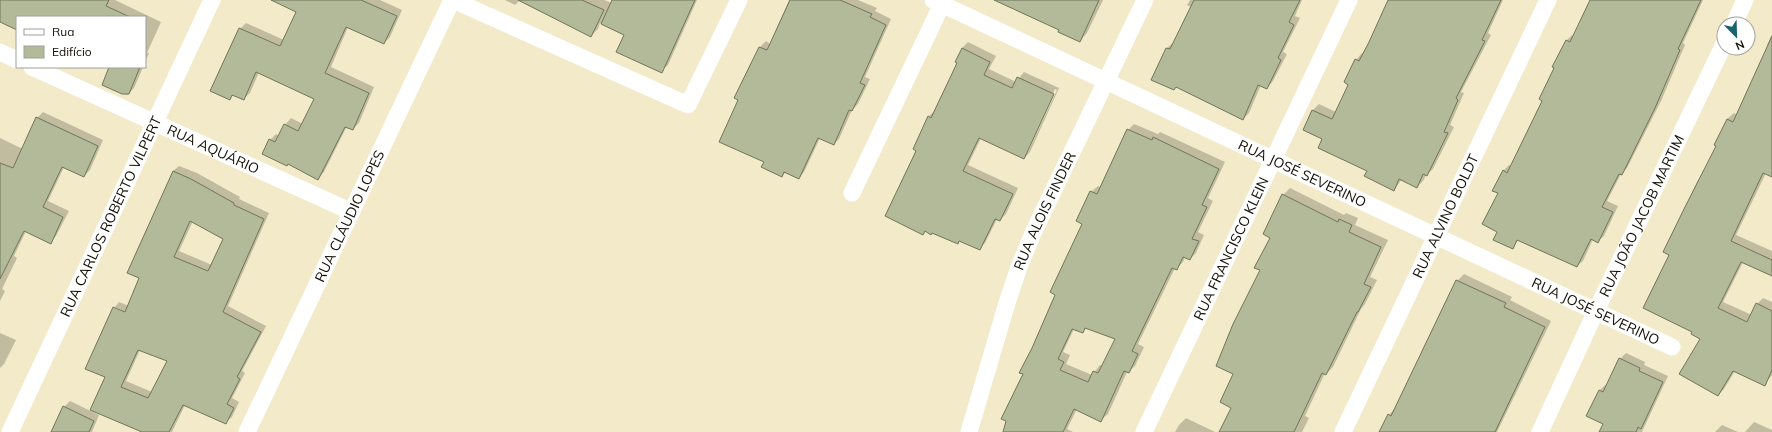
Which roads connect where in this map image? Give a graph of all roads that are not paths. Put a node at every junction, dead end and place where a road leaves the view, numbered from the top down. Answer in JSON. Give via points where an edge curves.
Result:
{"nodes":[{"id":1,"x":212,"y":0,"type":"edge"},
{"id":2,"x":452,"y":0,"type":"edge"},
{"id":3,"x":740,"y":0,"type":"edge"},
{"id":4,"x":1145,"y":0,"type":"edge"},
{"id":5,"x":1349,"y":0,"type":"edge"},
{"id":6,"x":1548,"y":0,"type":"edge"},
{"id":7,"x":1745,"y":0,"type":"edge"},
{"id":8,"x":939,"y":1,"type":"edge"},
{"id":9,"x":1738,"y":16,"type":"edge"},
{"id":10,"x":0,"y":52,"type":"edge"},
{"id":11,"x":1718,"y":56,"type":"edge"},
{"id":12,"x":16,"y":60,"type":"edge"},
{"id":13,"x":34,"y":68,"type":"edge"},
{"id":14,"x":1106,"y":82,"type":"junction"},
{"id":15,"x":154,"y":122,"type":"junction"},
{"id":16,"x":1273,"y":160,"type":"junction"},
{"id":17,"x":852,"y":192,"type":"dead end"},
{"id":18,"x":352,"y":212,"type":"junction"},
{"id":19,"x":1436,"y":236,"type":"junction"},
{"id":20,"x":1596,"y":311,"type":"junction"},
{"id":21,"x":1672,"y":347,"type":"dead end"},
{"id":22,"x":10,"y":432,"type":"edge"},
{"id":23,"x":247,"y":432,"type":"edge"},
{"id":24,"x":968,"y":432,"type":"edge"},
{"id":25,"x":1144,"y":432,"type":"edge"},
{"id":26,"x":1343,"y":432,"type":"edge"},
{"id":27,"x":1540,"y":432,"type":"edge"}],
"edges":[{"from":1,"to":15,"type":"street","name":"RUA CARLOS ROBERTO VILPERT"},
{"from":2,"to":3,"type":"street","via":[[688,105]]},
{"from":2,"to":18,"type":"street","name":"RUA CLÁUDIO LOPES"},
{"from":4,"to":14,"type":"street","name":"RUA ALOIS FINDER"},
{"from":5,"to":16,"type":"street","name":"RUA FRANCISCO KLEIN"},
{"from":6,"to":19,"type":"street","name":"RUA ALVINO BOLDT"},
{"from":7,"to":9,"type":"street"},
{"from":8,"to":14,"type":"street","name":"RUA JOSÉ SEVERINO"},
{"from":8,"to":17,"type":"street"},
{"from":10,"to":12,"type":"street"},
{"from":11,"to":20,"type":"street","name":"RUA JOÃO JACOB MARTIM"},
{"from":13,"to":15,"type":"street","name":"RUA AQUÁRIO"},
{"from":14,"to":16,"type":"street","name":"RUA JOSÉ SEVERINO"},
{"from":14,"to":24,"type":"street","name":"RUA ALOIS FINDER","via":[[1019,267]]},
{"from":15,"to":18,"type":"street","name":"RUA AQUÁRIO"},
{"from":15,"to":22,"type":"street","name":"RUA CARLOS ROBERTO VILPERT"},
{"from":16,"to":19,"type":"street","name":"RUA JOSÉ SEVERINO"},
{"from":16,"to":25,"type":"street","name":"RUA FRANCISCO KLEIN"},
{"from":18,"to":23,"type":"street","name":"RUA CLÁUDIO LOPES"},
{"from":19,"to":20,"type":"street","name":"RUA JOSÉ SEVERINO"},
{"from":19,"to":26,"type":"street","name":"RUA ALVINO BOLDT"},
{"from":20,"to":21,"type":"street","name":"RUA JOSÉ SEVERINO"},
{"from":20,"to":27,"type":"street","name":"RUA JOÃO JACOB MARTIM"}]}
